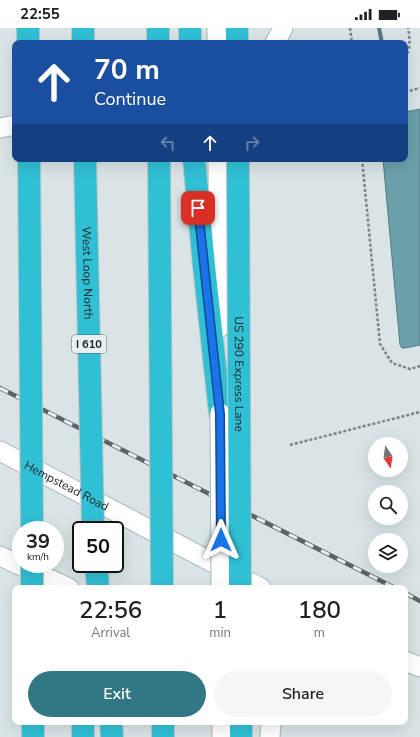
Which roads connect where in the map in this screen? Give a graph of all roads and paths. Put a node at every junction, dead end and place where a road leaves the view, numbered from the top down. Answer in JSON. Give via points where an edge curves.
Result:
{"nodes":[{"id":1,"x":28,"y":28,"type":"edge"},
{"id":2,"x":83,"y":28,"type":"edge"},
{"id":3,"x":158,"y":28,"type":"edge"},
{"id":4,"x":190,"y":28,"type":"edge"},
{"id":5,"x":217,"y":28,"type":"edge"},
{"id":6,"x":237,"y":28,"type":"edge"},
{"id":7,"x":283,"y":28,"type":"edge"},
{"id":8,"x":350,"y":28,"type":"edge"},
{"id":9,"x":408,"y":28,"type":"edge"},
{"id":10,"x":28,"y":40,"type":"edge"},
{"id":11,"x":83,"y":40,"type":"edge"},
{"id":12,"x":158,"y":40,"type":"edge"},
{"id":13,"x":190,"y":40,"type":"edge"},
{"id":14,"x":217,"y":40,"type":"edge"},
{"id":15,"x":237,"y":40,"type":"edge"},
{"id":16,"x":277,"y":40,"type":"edge"},
{"id":17,"x":352,"y":40,"type":"edge"},
{"id":18,"x":408,"y":49,"type":"edge"},
{"id":19,"x":420,"y":88,"type":"edge"},
{"id":20,"x":408,"y":91,"type":"edge"},
{"id":21,"x":12,"y":126,"type":"edge"},
{"id":22,"x":0,"y":128,"type":"edge"},
{"id":23,"x":29,"y":162,"type":"edge"},
{"id":24,"x":85,"y":162,"type":"edge"},
{"id":25,"x":159,"y":162,"type":"edge"},
{"id":26,"x":194,"y":162,"type":"edge"},
{"id":27,"x":218,"y":162,"type":"edge"},
{"id":28,"x":238,"y":162,"type":"edge"},
{"id":29,"x":362,"y":162,"type":"edge"},
{"id":30,"x":420,"y":366,"type":"edge"},
{"id":31,"x":420,"y":412,"type":"edge"},
{"id":32,"x":220,"y":414,"type":"junction"},
{"id":33,"x":290,"y":445,"type":"dead end"},
{"id":34,"x":0,"y":450,"type":"edge"},
{"id":35,"x":32,"y":521,"type":"edge"},
{"id":36,"x":93,"y":521,"type":"edge"},
{"id":37,"x":0,"y":556,"type":"edge"},
{"id":38,"x":32,"y":573,"type":"edge"},
{"id":39,"x":91,"y":573,"type":"edge"},
{"id":40,"x":97,"y":573,"type":"edge"},
{"id":41,"x":32,"y":585,"type":"edge"},
{"id":42,"x":62,"y":585,"type":"edge"},
{"id":43,"x":90,"y":585,"type":"edge"},
{"id":44,"x":98,"y":585,"type":"edge"},
{"id":45,"x":162,"y":585,"type":"edge"},
{"id":46,"x":221,"y":585,"type":"edge"},
{"id":47,"x":240,"y":585,"type":"edge"},
{"id":48,"x":256,"y":585,"type":"edge"},
{"id":49,"x":408,"y":661,"type":"edge"},
{"id":50,"x":420,"y":667,"type":"edge"},
{"id":51,"x":33,"y":725,"type":"edge"},
{"id":52,"x":83,"y":725,"type":"edge"},
{"id":53,"x":111,"y":725,"type":"edge"},
{"id":54,"x":163,"y":725,"type":"edge"},
{"id":55,"x":237,"y":725,"type":"edge"},
{"id":56,"x":272,"y":725,"type":"edge"},
{"id":57,"x":227,"y":733,"type":"edge"},
{"id":58,"x":33,"y":737,"type":"edge"},
{"id":59,"x":83,"y":737,"type":"edge"},
{"id":60,"x":112,"y":737,"type":"edge"},
{"id":61,"x":163,"y":737,"type":"edge"},
{"id":62,"x":270,"y":737,"type":"edge"}],
"edges":[{"from":1,"to":10,"type":"highway"},
{"from":2,"to":11,"type":"highway"},
{"from":3,"to":12,"type":"highway"},
{"from":4,"to":13,"type":"highway"},
{"from":5,"to":14,"type":"main road"},
{"from":6,"to":15,"type":"highway"},
{"from":7,"to":16,"type":"main road"},
{"from":8,"to":17,"type":"path"},
{"from":9,"to":18,"type":"path"},
{"from":19,"to":20,"type":"path"},
{"from":21,"to":22,"type":"main road"},
{"from":23,"to":35,"type":"highway","bridge":true},
{"from":24,"to":36,"type":"highway","name":"West Loop North","number":"I 610","bridge":true},
{"from":25,"to":45,"type":"highway","bridge":true},
{"from":26,"to":32,"type":"highway"},
{"from":27,"to":32,"type":"main road"},
{"from":28,"to":47,"type":"highway","name":"US 290 Express Lane","bridge":true},
{"from":29,"to":30,"type":"path","via":[[380,344],[392,363],[410,369]]},
{"from":31,"to":33,"type":"path"},
{"from":32,"to":46,"type":"main road","bridge":true},
{"from":34,"to":48,"type":"main road","name":"Hempstead Road"},
{"from":37,"to":42,"type":"main road"},
{"from":38,"to":41,"type":"highway","bridge":true},
{"from":39,"to":43,"type":"highway"},
{"from":40,"to":44,"type":"highway"},
{"from":49,"to":50,"type":"main road"},
{"from":51,"to":58,"type":"highway"},
{"from":52,"to":59,"type":"highway"},
{"from":53,"to":60,"type":"highway"},
{"from":54,"to":61,"type":"highway"},
{"from":55,"to":57,"type":"highway"},
{"from":56,"to":62,"type":"main road"}]}
